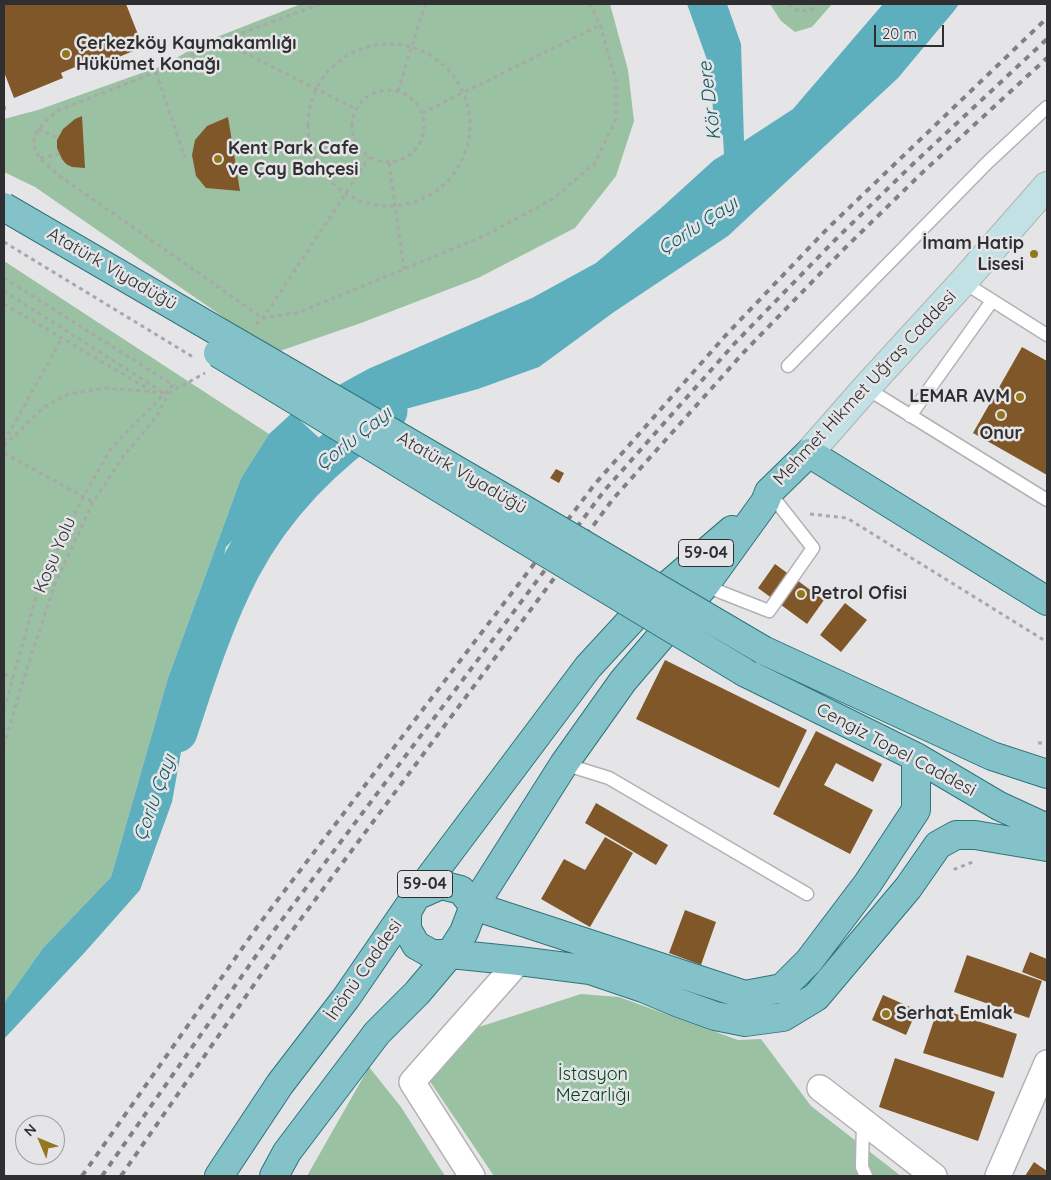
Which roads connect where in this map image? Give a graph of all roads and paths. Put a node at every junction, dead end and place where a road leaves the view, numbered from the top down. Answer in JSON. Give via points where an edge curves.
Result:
{"nodes":[{"id":1,"x":320,"y":4,"type":"edge"},
{"id":2,"x":425,"y":4,"type":"edge"},
{"id":3,"x":590,"y":4,"type":"edge"},
{"id":4,"x":789,"y":4,"type":"edge"},
{"id":5,"x":818,"y":4,"type":"edge"},
{"id":6,"x":600,"y":25,"type":"junction"},
{"id":7,"x":221,"y":41,"type":"junction"},
{"id":8,"x":413,"y":46,"type":"junction"},
{"id":9,"x":156,"y":72,"type":"junction"},
{"id":10,"x":316,"y":88,"type":"junction"},
{"id":11,"x":398,"y":91,"type":"junction"},
{"id":12,"x":464,"y":92,"type":"junction"},
{"id":13,"x":1047,"y":107,"type":"edge"},
{"id":14,"x":356,"y":109,"type":"junction"},
{"id":15,"x":422,"y":113,"type":"junction"},
{"id":16,"x":38,"y":129,"type":"junction"},
{"id":17,"x":58,"y":138,"type":"dead end"},
{"id":18,"x":310,"y":141,"type":"junction"},
{"id":19,"x":239,"y":153,"type":"dead end"},
{"id":20,"x":59,"y":154,"type":"dead end"},
{"id":21,"x":369,"y":157,"type":"junction"},
{"id":22,"x":39,"y":158,"type":"junction"},
{"id":23,"x":185,"y":158,"type":"dead end"},
{"id":24,"x":389,"y":163,"type":"junction"},
{"id":25,"x":1047,"y":186,"type":"edge"},
{"id":26,"x":346,"y":194,"type":"junction"},
{"id":27,"x":4,"y":207,"type":"edge"},
{"id":28,"x":396,"y":207,"type":"junction"},
{"id":29,"x":4,"y":221,"type":"edge"},
{"id":30,"x":404,"y":269,"type":"junction"},
{"id":31,"x":4,"y":278,"type":"edge"},
{"id":32,"x":963,"y":282,"type":"junction"},
{"id":33,"x":4,"y":291,"type":"edge"},
{"id":34,"x":992,"y":301,"type":"junction"},
{"id":35,"x":4,"y":304,"type":"edge"},
{"id":36,"x":263,"y":318,"type":"junction"},
{"id":37,"x":256,"y":324,"type":"dead end"},
{"id":38,"x":1047,"y":335,"type":"edge"},
{"id":39,"x":62,"y":338,"type":"junction"},
{"id":40,"x":788,"y":366,"type":"dead end"},
{"id":41,"x":210,"y":370,"type":"dead end"},
{"id":42,"x":866,"y":388,"type":"junction"},
{"id":43,"x":153,"y":392,"type":"junction"},
{"id":44,"x":167,"y":393,"type":"junction"},
{"id":45,"x":910,"y":416,"type":"junction"},
{"id":46,"x":4,"y":442,"type":"edge"},
{"id":47,"x":4,"y":446,"type":"edge"},
{"id":48,"x":4,"y":453,"type":"edge"},
{"id":49,"x":808,"y":453,"type":"junction"},
{"id":50,"x":82,"y":497,"type":"junction"},
{"id":51,"x":767,"y":497,"type":"junction"},
{"id":52,"x":1047,"y":500,"type":"edge"},
{"id":53,"x":93,"y":502,"type":"junction"},
{"id":54,"x":788,"y":517,"type":"junction"},
{"id":55,"x":705,"y":585,"type":"junction"},
{"id":56,"x":1047,"y":602,"type":"edge"},
{"id":57,"x":647,"y":603,"type":"joint"},
{"id":58,"x":1047,"y":642,"type":"edge"},
{"id":59,"x":763,"y":650,"type":"joint"},
{"id":60,"x":744,"y":672,"type":"joint"},
{"id":61,"x":4,"y":674,"type":"edge"},
{"id":62,"x":13,"y":679,"type":"junction"},
{"id":63,"x":4,"y":710,"type":"edge"},
{"id":64,"x":4,"y":746,"type":"edge"},
{"id":65,"x":916,"y":758,"type":"junction"},
{"id":66,"x":564,"y":764,"type":"junction"},
{"id":67,"x":1047,"y":774,"type":"edge"},
{"id":68,"x":1047,"y":828,"type":"edge"},
{"id":69,"x":1047,"y":847,"type":"edge"},
{"id":70,"x":981,"y":860,"type":"dead end"},
{"id":71,"x":949,"y":876,"type":"dead end"},
{"id":72,"x":807,"y":894,"type":"dead end"},
{"id":73,"x":416,"y":896,"type":"junction"},
{"id":74,"x":474,"y":906,"type":"junction"},
{"id":75,"x":450,"y":954,"type":"junction"},
{"id":76,"x":519,"y":961,"type":"junction"},
{"id":77,"x":1047,"y":1066,"type":"edge"},
{"id":78,"x":820,"y":1088,"type":"dead end"},
{"id":79,"x":863,"y":1121,"type":"junction"},
{"id":80,"x":219,"y":1176,"type":"edge"},
{"id":81,"x":274,"y":1176,"type":"edge"},
{"id":82,"x":472,"y":1176,"type":"edge"},
{"id":83,"x":866,"y":1176,"type":"edge"},
{"id":84,"x":934,"y":1176,"type":"edge"},
{"id":85,"x":998,"y":1176,"type":"edge"}],
"edges":[{"from":1,"to":7,"type":"path"},
{"from":2,"to":8,"type":"path"},
{"from":3,"to":6,"type":"path"},
{"from":4,"to":5,"type":"path","via":[[796,10],[810,11]]},
{"from":6,"to":12,"type":"path"},
{"from":6,"to":30,"type":"path","via":[[616,80],[616,119],[595,163],[553,199],[484,236]]},
{"from":7,"to":9,"type":"path"},
{"from":7,"to":10,"type":"path"},
{"from":8,"to":10,"type":"path","via":[[384,43],[356,50],[333,65]]},
{"from":8,"to":11,"type":"path"},
{"from":8,"to":12,"type":"path","via":[[446,64],[457,76]]},
{"from":9,"to":16,"type":"path","via":[[57,111]]},
{"from":9,"to":23,"type":"path"},
{"from":10,"to":14,"type":"path"},
{"from":10,"to":18,"type":"path","via":[[307,122]]},
{"from":11,"to":14,"type":"path","via":[[380,90],[366,97]]},
{"from":11,"to":15,"type":"path","via":[[409,96]]},
{"from":12,"to":15,"type":"path"},
{"from":12,"to":28,"type":"path","via":[[471,133],[459,169],[432,195]]},
{"from":13,"to":40,"type":"lane","via":[[988,162]]},
{"from":14,"to":21,"type":"path","via":[[351,124],[353,139],[361,152]]},
{"from":15,"to":24,"type":"path","via":[[425,122],[423,137],[416,150],[404,160]]},
{"from":16,"to":17,"type":"path"},
{"from":16,"to":22,"type":"path","via":[[33,143]]},
{"from":18,"to":19,"type":"path"},
{"from":18,"to":26,"type":"path","via":[[313,155],[326,177]]},
{"from":20,"to":22,"type":"path"},
{"from":21,"to":24,"type":"path"},
{"from":21,"to":26,"type":"path"},
{"from":22,"to":36,"type":"path","via":[[61,177]]},
{"from":24,"to":28,"type":"path"},
{"from":25,"to":32,"type":"main road","name":"Mehmet Hikmet Uğraş Caddesi","number":"59-04"},
{"from":26,"to":28,"type":"path","via":[[361,202]]},
{"from":26,"to":36,"type":"path"},
{"from":27,"to":59,"type":"main road","name":"Atatürk Viyadüğü","bridge":true},
{"from":28,"to":30,"type":"path"},
{"from":29,"to":60,"type":"main road","name":"Atatürk Viyadüğü","bridge":true},
{"from":30,"to":36,"type":"path","via":[[300,312]]},
{"from":31,"to":44,"type":"path","via":[[173,385]]},
{"from":32,"to":34,"type":"lane"},
{"from":32,"to":42,"type":"main road","name":"Mehmet Hikmet Uğraş Caddesi","number":"59-04"},
{"from":33,"to":44,"type":"path"},
{"from":34,"to":38,"type":"lane"},
{"from":34,"to":45,"type":"lane"},
{"from":35,"to":39,"type":"path"},
{"from":36,"to":37,"type":"path"},
{"from":39,"to":43,"type":"path"},
{"from":39,"to":46,"type":"path"},
{"from":41,"to":44,"type":"path"},
{"from":42,"to":45,"type":"lane"},
{"from":42,"to":49,"type":"main road","name":"Mehmet Hikmet Uğraş Caddesi","number":"59-04"},
{"from":43,"to":44,"type":"path"},
{"from":43,"to":47,"type":"path","via":[[105,388],[68,394],[43,408]]},
{"from":44,"to":50,"type":"path","via":[[112,448]]},
{"from":44,"to":53,"type":"path","name":"Koşu Yolu","via":[[157,416],[123,457]]},
{"from":45,"to":52,"type":"lane"},
{"from":48,"to":50,"type":"path"},
{"from":49,"to":51,"type":"main road","name":"Mehmet Hikmet Uğraş Caddesi","number":"59-04"},
{"from":49,"to":56,"type":"main road"},
{"from":50,"to":53,"type":"path"},
{"from":50,"to":62,"type":"path","via":[[39,586]]},
{"from":51,"to":54,"type":"lane"},
{"from":51,"to":55,"type":"main road","name":"Mehmet Hikmet Uğraş Caddesi","number":"59-04"},
{"from":51,"to":57,"type":"main road","name":"Mehmet Hikmet Uğraş Caddesi","number":"59-04"},
{"from":53,"to":64,"type":"path","name":"Koşu Yolu","via":[[55,584]]},
{"from":54,"to":55,"type":"lane","via":[[813,548],[769,611]]},
{"from":54,"to":58,"type":"path","via":[[794,512],[847,518]]},
{"from":55,"to":66,"type":"main road","name":"Mehmet Hikmet Uğraş Caddesi","number":"59-04","via":[[623,681]]},
{"from":57,"to":73,"type":"main road","name":"İnönü Caddesi","number":"59-04","via":[[588,667]]},
{"from":59,"to":67,"type":"main road","name":"Cengiz Topel Caddesi","via":[[992,756]]},
{"from":60,"to":65,"type":"main road","name":"Cengiz Topel Caddesi"},
{"from":61,"to":62,"type":"path"},
{"from":62,"to":63,"type":"path"},
{"from":65,"to":68,"type":"main road","name":"Cengiz Topel Caddesi","via":[[999,806]]},
{"from":65,"to":74,"type":"main road","via":[[916,810],[868,883],[809,961],[782,988],[745,995]]},
{"from":66,"to":72,"type":"lane","via":[[609,778]]},
{"from":66,"to":74,"type":"main road","number":"59-04"},
{"from":69,"to":76,"type":"main road","via":[[975,835],[956,835],[938,845],[908,888],[816,997],[783,1017],[745,1022],[715,1016],[590,970]]},
{"from":70,"to":71,"type":"path","via":[[955,868]]},
{"from":73,"to":74,"type":"main road","via":[[441,885],[461,890]]},
{"from":73,"to":75,"type":"main road","via":[[407,912],[408,929],[416,945],[432,954]]},
{"from":73,"to":80,"type":"main road","name":"İnönü Caddesi","number":"59-04","via":[[346,998],[280,1084]]},
{"from":74,"to":75,"type":"main road","via":[[464,932]]},
{"from":75,"to":76,"type":"main road"},
{"from":75,"to":81,"type":"main road","via":[[377,1033],[288,1152]]},
{"from":76,"to":82,"type":"street","via":[[412,1082]]},
{"from":77,"to":85,"type":"street"},
{"from":78,"to":79,"type":"street"},
{"from":79,"to":83,"type":"lane","via":[[862,1167]]},
{"from":79,"to":84,"type":"street"}]}
